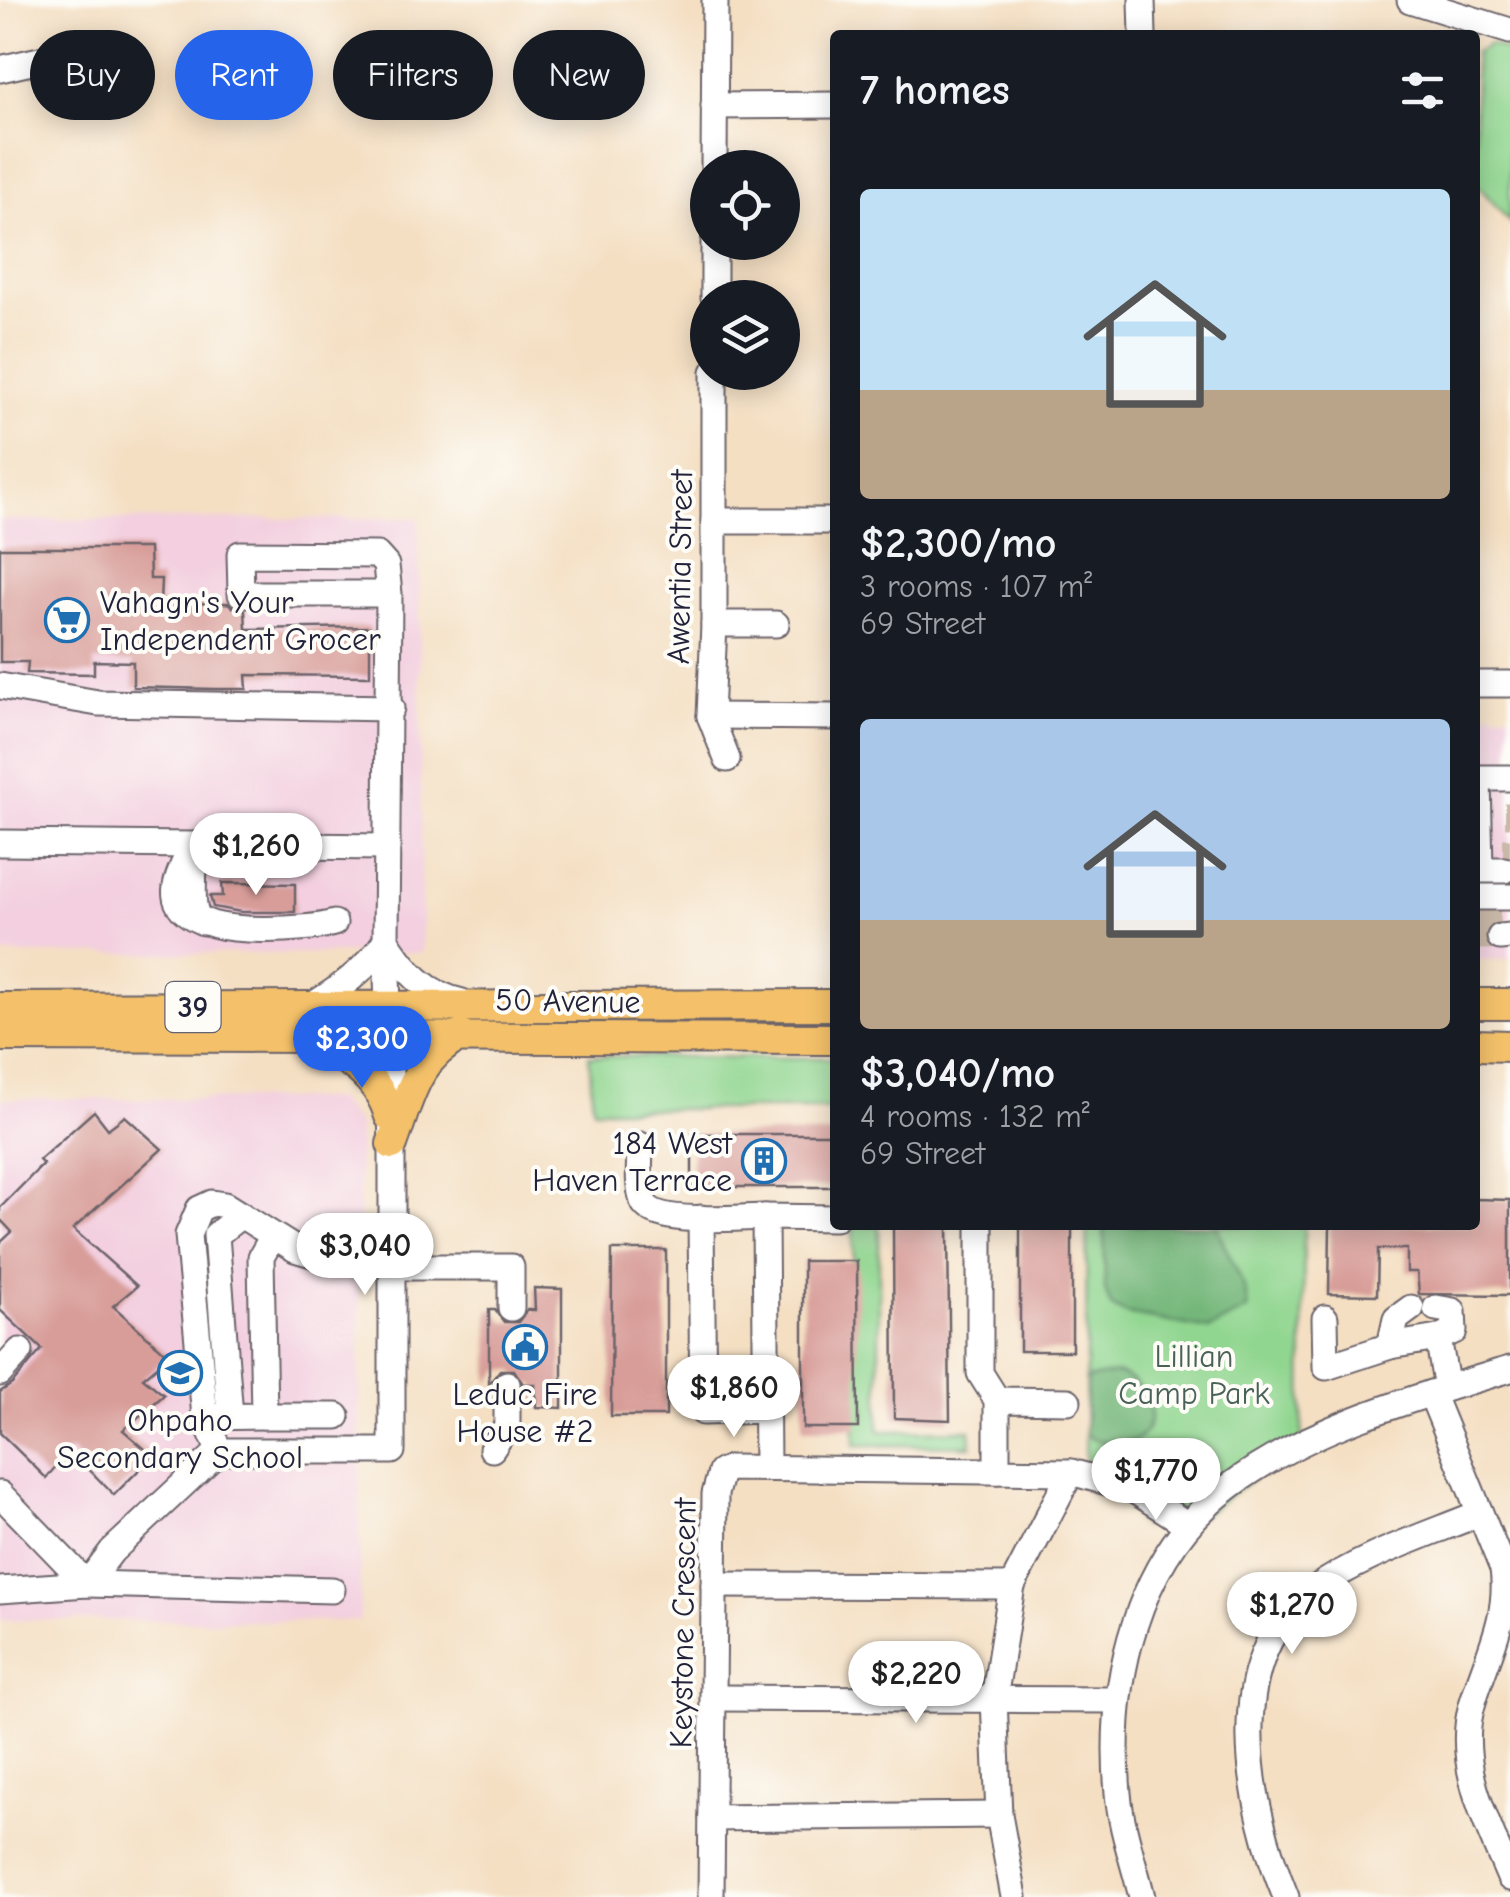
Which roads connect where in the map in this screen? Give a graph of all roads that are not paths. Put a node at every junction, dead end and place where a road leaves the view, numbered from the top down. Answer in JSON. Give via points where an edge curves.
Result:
{"nodes":[{"id":1,"x":715,"y":0,"type":"edge"},
{"id":2,"x":1142,"y":0,"type":"edge"},
{"id":3,"x":1410,"y":0,"type":"edge"},
{"id":4,"x":1470,"y":26,"type":"edge"},
{"id":5,"x":1142,"y":30,"type":"edge"},
{"id":6,"x":1510,"y":31,"type":"edge"},
{"id":7,"x":30,"y":62,"type":"edge"},
{"id":8,"x":0,"y":69,"type":"edge"},
{"id":9,"x":830,"y":105,"type":"edge"},
{"id":10,"x":714,"y":106,"type":"junction"},
{"id":11,"x":714,"y":150,"type":"edge"},
{"id":12,"x":714,"y":390,"type":"edge"},
{"id":13,"x":714,"y":521,"type":"junction"},
{"id":14,"x":830,"y":522,"type":"edge"},
{"id":15,"x":390,"y":594,"type":"junction"},
{"id":16,"x":714,"y":624,"type":"junction"},
{"id":17,"x":776,"y":624,"type":"dead end"},
{"id":18,"x":1480,"y":684,"type":"edge"},
{"id":19,"x":1510,"y":684,"type":"edge"},
{"id":20,"x":0,"y":686,"type":"edge"},
{"id":21,"x":390,"y":708,"type":"junction"},
{"id":22,"x":710,"y":716,"type":"junction"},
{"id":23,"x":830,"y":716,"type":"edge"},
{"id":24,"x":727,"y":759,"type":"dead end"},
{"id":25,"x":1480,"y":778,"type":"edge"},
{"id":26,"x":1510,"y":778,"type":"edge"},
{"id":27,"x":1480,"y":794,"type":"edge"},
{"id":28,"x":0,"y":843,"type":"edge"},
{"id":29,"x":193,"y":845,"type":"junction"},
{"id":30,"x":387,"y":847,"type":"junction"},
{"id":31,"x":1480,"y":889,"type":"edge"},
{"id":32,"x":1480,"y":899,"type":"edge"},
{"id":33,"x":1506,"y":920,"type":"edge"},
{"id":34,"x":334,"y":923,"type":"dead end"},
{"id":35,"x":386,"y":940,"type":"junction"},
{"id":36,"x":830,"y":1004,"type":"edge"},
{"id":37,"x":1480,"y":1004,"type":"edge"},
{"id":38,"x":1510,"y":1004,"type":"edge"},
{"id":39,"x":7,"y":1005,"type":"edge"},
{"id":40,"x":477,"y":1006,"type":"junction"},
{"id":41,"x":387,"y":1020,"type":"junction"},
{"id":42,"x":305,"y":1021,"type":"junction"},
{"id":43,"x":461,"y":1035,"type":"junction"},
{"id":44,"x":0,"y":1036,"type":"edge"},
{"id":45,"x":830,"y":1039,"type":"edge"},
{"id":46,"x":1480,"y":1045,"type":"edge"},
{"id":47,"x":1510,"y":1046,"type":"edge"},
{"id":48,"x":391,"y":1130,"type":"junction"},
{"id":49,"x":640,"y":1145,"type":"dead end"},
{"id":50,"x":765,"y":1217,"type":"junction"},
{"id":51,"x":701,"y":1218,"type":"junction"},
{"id":52,"x":830,"y":1218,"type":"edge"},
{"id":53,"x":980,"y":1230,"type":"edge"},
{"id":54,"x":273,"y":1236,"type":"junction"},
{"id":55,"x":393,"y":1261,"type":"junction"},
{"id":56,"x":511,"y":1308,"type":"dead end"},
{"id":57,"x":1325,"y":1318,"type":"dead end"},
{"id":58,"x":1438,"y":1338,"type":"junction"},
{"id":59,"x":1390,"y":1346,"type":"junction"},
{"id":60,"x":20,"y":1352,"type":"dead end"},
{"id":61,"x":1510,"y":1369,"type":"edge"},
{"id":62,"x":0,"y":1373,"type":"edge"},
{"id":63,"x":507,"y":1384,"type":"dead end"},
{"id":64,"x":1439,"y":1391,"type":"junction"},
{"id":65,"x":997,"y":1400,"type":"junction"},
{"id":66,"x":1068,"y":1401,"type":"dead end"},
{"id":67,"x":766,"y":1410,"type":"junction"},
{"id":68,"x":264,"y":1416,"type":"junction"},
{"id":69,"x":336,"y":1416,"type":"dead end"},
{"id":70,"x":218,"y":1417,"type":"junction"},
{"id":71,"x":492,"y":1449,"type":"dead end"},
{"id":72,"x":219,"y":1451,"type":"junction"},
{"id":73,"x":767,"y":1468,"type":"junction"},
{"id":74,"x":997,"y":1471,"type":"junction"},
{"id":75,"x":1071,"y":1472,"type":"junction"},
{"id":76,"x":0,"y":1494,"type":"edge"},
{"id":77,"x":1480,"y":1513,"type":"junction"},
{"id":78,"x":1188,"y":1525,"type":"junction"},
{"id":79,"x":87,"y":1584,"type":"junction"},
{"id":80,"x":714,"y":1585,"type":"junction"},
{"id":81,"x":1012,"y":1586,"type":"junction"},
{"id":82,"x":0,"y":1590,"type":"edge"},
{"id":83,"x":332,"y":1590,"type":"dead end"},
{"id":84,"x":714,"y":1698,"type":"junction"},
{"id":85,"x":994,"y":1699,"type":"junction"},
{"id":86,"x":1118,"y":1700,"type":"junction"},
{"id":87,"x":999,"y":1815,"type":"junction"},
{"id":88,"x":712,"y":1818,"type":"junction"},
{"id":89,"x":1510,"y":1878,"type":"edge"},
{"id":90,"x":711,"y":1897,"type":"edge"},
{"id":91,"x":1014,"y":1897,"type":"edge"},
{"id":92,"x":1142,"y":1897,"type":"edge"},
{"id":93,"x":1286,"y":1897,"type":"edge"}],
"edges":[{"from":1,"to":10,"type":"street"},
{"from":2,"to":5,"type":"street"},
{"from":3,"to":4,"type":"street"},
{"from":4,"to":6,"type":"street"},
{"from":7,"to":8,"type":"street"},
{"from":9,"to":10,"type":"street"},
{"from":10,"to":11,"type":"street"},
{"from":12,"to":13,"type":"street","name":"Awentia Street"},
{"from":13,"to":14,"type":"street"},
{"from":13,"to":16,"type":"street","name":"Awentia Street"},
{"from":15,"to":15,"type":"street","via":[[386,565],[377,555],[240,554],[241,594]]},
{"from":15,"to":21,"type":"street"},
{"from":16,"to":17,"type":"street"},
{"from":16,"to":22,"type":"street","name":"Awentia Street"},
{"from":18,"to":19,"type":"street"},
{"from":20,"to":21,"type":"street","via":[[98,704]]},
{"from":21,"to":30,"type":"street"},
{"from":22,"to":23,"type":"street"},
{"from":22,"to":24,"type":"street","name":"Awentia Street"},
{"from":25,"to":26,"type":"street"},
{"from":27,"to":31,"type":"street","via":[[1492,842]]},
{"from":28,"to":29,"type":"street"},
{"from":29,"to":30,"type":"street"},
{"from":29,"to":34,"type":"street","via":[[176,881],[175,896],[188,916],[257,928]]},
{"from":30,"to":35,"type":"street"},
{"from":32,"to":33,"type":"street"},
{"from":35,"to":40,"type":"street","via":[[418,982]]},
{"from":35,"to":41,"type":"street"},
{"from":35,"to":42,"type":"street"},
{"from":36,"to":40,"type":"main road","name":"50 Avenue","number":"39"},
{"from":37,"to":38,"type":"main road"},
{"from":39,"to":42,"type":"main road","name":"50 Avenue","number":"39"},
{"from":40,"to":41,"type":"main road","name":"50 Avenue","number":"39"},
{"from":41,"to":42,"type":"main road","name":"50 Avenue","number":"39"},
{"from":41,"to":43,"type":"main road","name":"50 Avenue","number":"39"},
{"from":41,"to":48,"type":"street"},
{"from":42,"to":44,"type":"main road","name":"50 Avenue","number":"39"},
{"from":42,"to":48,"type":"main road","via":[[385,1099]]},
{"from":43,"to":45,"type":"main road","name":"50 Avenue","number":"39"},
{"from":43,"to":48,"type":"main road","via":[[422,1067]]},
{"from":46,"to":47,"type":"main road"},
{"from":48,"to":55,"type":"street"},
{"from":49,"to":51,"type":"street","via":[[642,1200],[652,1213]]},
{"from":50,"to":51,"type":"street"},
{"from":50,"to":52,"type":"street"},
{"from":50,"to":67,"type":"street"},
{"from":51,"to":67,"type":"street","via":[[703,1412]]},
{"from":53,"to":65,"type":"street","via":[[980,1373]]},
{"from":54,"to":55,"type":"street","via":[[322,1257]]},
{"from":54,"to":68,"type":"street","via":[[261,1256]]},
{"from":54,"to":70,"type":"street","via":[[212,1204],[200,1209],[188,1235]]},
{"from":55,"to":56,"type":"street","via":[[511,1267]]},
{"from":55,"to":72,"type":"street","via":[[392,1451]]},
{"from":57,"to":59,"type":"street","via":[[1326,1367]]},
{"from":58,"to":59,"type":"street"},
{"from":58,"to":59,"type":"street","via":[[1454,1331],[1452,1311],[1423,1308],[1396,1318]]},
{"from":58,"to":64,"type":"street"},
{"from":60,"to":62,"type":"street"},
{"from":61,"to":64,"type":"street"},
{"from":63,"to":71,"type":"street","via":[[507,1426]]},
{"from":64,"to":77,"type":"street"},
{"from":64,"to":78,"type":"street","via":[[1358,1419],[1268,1462],[1228,1487]]},
{"from":65,"to":66,"type":"street"},
{"from":65,"to":74,"type":"street"},
{"from":67,"to":73,"type":"street"},
{"from":68,"to":69,"type":"street"},
{"from":68,"to":70,"type":"street"},
{"from":70,"to":72,"type":"street"},
{"from":72,"to":79,"type":"street","via":[[112,1551]]},
{"from":73,"to":74,"type":"street","name":"Keystone Crescent"},
{"from":73,"to":80,"type":"street","name":"Keystone Crescent","via":[[721,1472]]},
{"from":74,"to":75,"type":"street","name":"Keystone Crescent"},
{"from":75,"to":78,"type":"street","name":"Keystone Crescent","via":[[1132,1489]]},
{"from":75,"to":81,"type":"street"},
{"from":76,"to":79,"type":"street"},
{"from":77,"to":89,"type":"street","via":[[1506,1591],[1471,1707],[1468,1756],[1481,1810]]},
{"from":77,"to":93,"type":"street","via":[[1312,1590],[1281,1621],[1260,1657],[1251,1724],[1256,1804]]},
{"from":78,"to":86,"type":"street","via":[[1139,1609]]},
{"from":79,"to":82,"type":"street"},
{"from":79,"to":83,"type":"street"},
{"from":80,"to":81,"type":"street"},
{"from":80,"to":84,"type":"street","name":"Keystone Crescent"},
{"from":81,"to":85,"type":"street"},
{"from":84,"to":85,"type":"street"},
{"from":84,"to":88,"type":"street","name":"Keystone Crescent"},
{"from":85,"to":86,"type":"street"},
{"from":85,"to":87,"type":"street"},
{"from":86,"to":92,"type":"street","via":[[1118,1798]]},
{"from":87,"to":88,"type":"street"},
{"from":87,"to":91,"type":"street"},
{"from":88,"to":90,"type":"street","name":"Keystone Crescent"}]}
